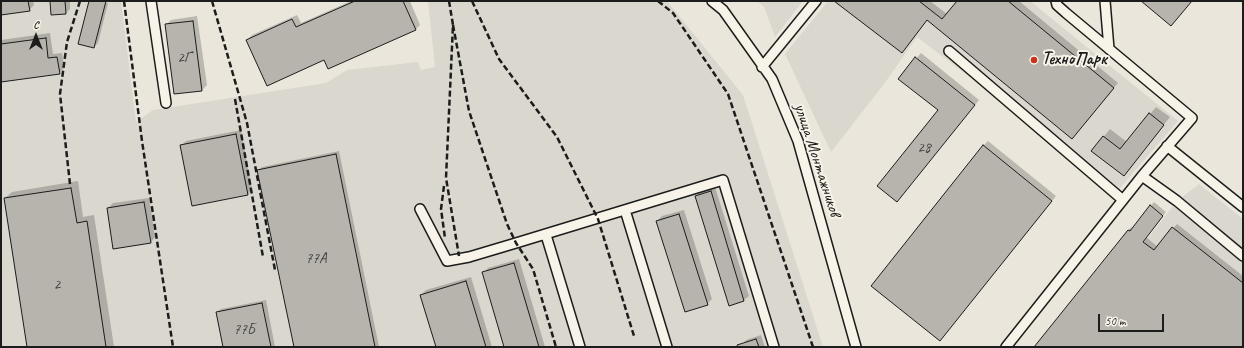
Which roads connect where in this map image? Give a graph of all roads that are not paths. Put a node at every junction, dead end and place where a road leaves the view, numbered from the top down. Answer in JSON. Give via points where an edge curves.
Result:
{"nodes":[{"id":1,"x":151,"y":1,"type":"edge"},
{"id":2,"x":712,"y":1,"type":"edge"},
{"id":3,"x":727,"y":1,"type":"edge"},
{"id":4,"x":816,"y":1,"type":"edge"},
{"id":5,"x":1056,"y":1,"type":"edge"},
{"id":6,"x":1105,"y":1,"type":"edge"},
{"id":7,"x":723,"y":10,"type":"junction"},
{"id":8,"x":1109,"y":49,"type":"junction"},
{"id":9,"x":949,"y":51,"type":"dead end"},
{"id":10,"x":762,"y":67,"type":"junction"},
{"id":11,"x":166,"y":103,"type":"dead end"},
{"id":12,"x":1167,"y":146,"type":"junction"},
{"id":13,"x":1142,"y":176,"type":"junction"},
{"id":14,"x":1123,"y":200,"type":"junction"},
{"id":15,"x":1243,"y":206,"type":"edge"},
{"id":16,"x":420,"y":209,"type":"dead end"},
{"id":17,"x":625,"y":210,"type":"junction"},
{"id":18,"x":546,"y":235,"type":"junction"},
{"id":19,"x":1243,"y":256,"type":"edge"},
{"id":20,"x":580,"y":347,"type":"edge"},
{"id":21,"x":667,"y":347,"type":"edge"},
{"id":22,"x":774,"y":347,"type":"edge"},
{"id":23,"x":856,"y":347,"type":"edge"},
{"id":24,"x":1006,"y":347,"type":"edge"}],
"edges":[{"from":1,"to":11,"type":"street"},
{"from":2,"to":7,"type":"street","name":"улица Монтажников"},
{"from":3,"to":7,"type":"street"},
{"from":4,"to":10,"type":"street"},
{"from":5,"to":8,"type":"street","via":[[1057,5]]},
{"from":6,"to":8,"type":"street"},
{"from":7,"to":10,"type":"street","name":"улица Монтажников"},
{"from":8,"to":12,"type":"street","via":[[1192,118]]},
{"from":9,"to":14,"type":"street"},
{"from":10,"to":23,"type":"street","name":"улица Монтажников","via":[[772,79],[798,141]]},
{"from":12,"to":13,"type":"street"},
{"from":12,"to":15,"type":"street"},
{"from":13,"to":14,"type":"street"},
{"from":13,"to":19,"type":"street","via":[[1177,201]]},
{"from":14,"to":24,"type":"street"},
{"from":16,"to":18,"type":"street","via":[[447,261]]},
{"from":17,"to":18,"type":"street"},
{"from":17,"to":21,"type":"street"},
{"from":17,"to":22,"type":"street","via":[[723,180]]},
{"from":18,"to":20,"type":"street"}]}
